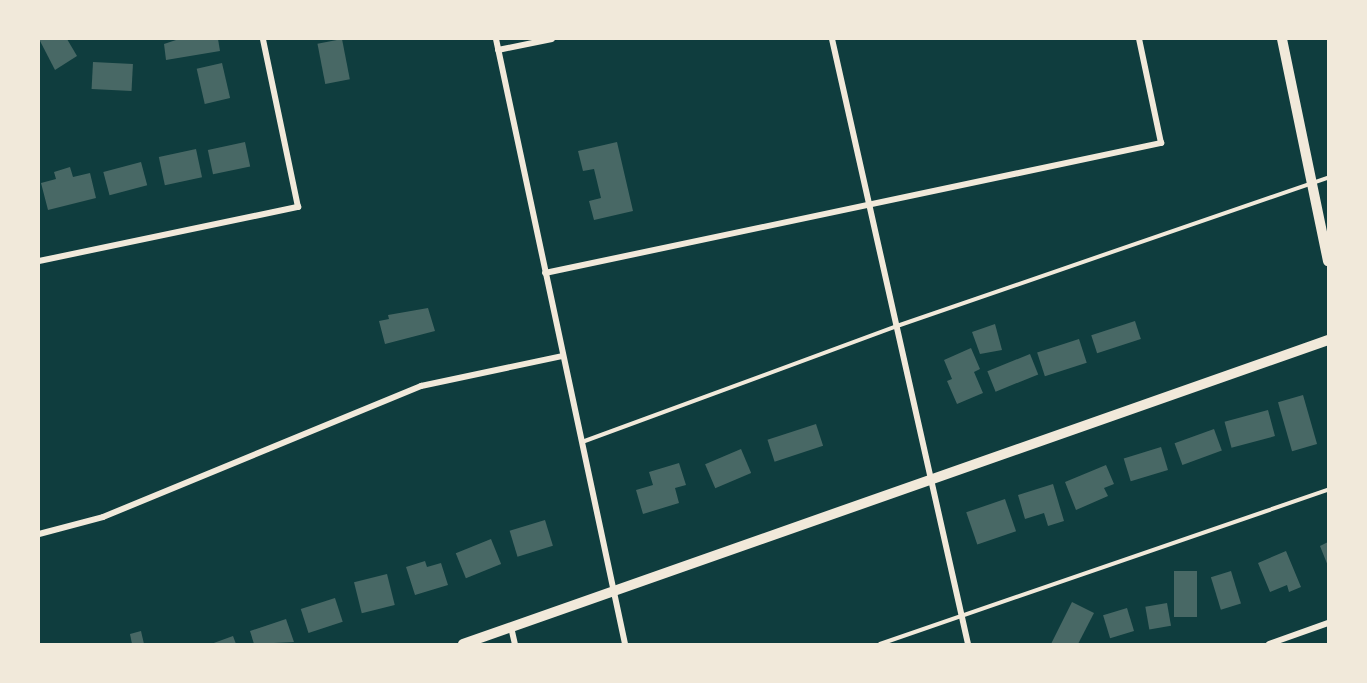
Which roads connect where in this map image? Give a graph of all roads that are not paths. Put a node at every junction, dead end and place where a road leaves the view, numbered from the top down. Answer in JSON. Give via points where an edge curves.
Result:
{"nodes":[{"id":1,"x":263,"y":39,"type":"edge"},
{"id":2,"x":496,"y":39,"type":"edge"},
{"id":3,"x":552,"y":39,"type":"edge"},
{"id":4,"x":832,"y":39,"type":"edge"},
{"id":5,"x":1139,"y":39,"type":"edge"},
{"id":6,"x":1282,"y":39,"type":"edge"},
{"id":7,"x":498,"y":50,"type":"junction"},
{"id":8,"x":1328,"y":178,"type":"edge"},
{"id":9,"x":1311,"y":184,"type":"junction"},
{"id":10,"x":870,"y":205,"type":"junction"},
{"id":11,"x":39,"y":261,"type":"edge"},
{"id":12,"x":1328,"y":261,"type":"edge"},
{"id":13,"x":545,"y":273,"type":"junction"},
{"id":14,"x":897,"y":326,"type":"junction"},
{"id":15,"x":1328,"y":340,"type":"edge"},
{"id":16,"x":562,"y":356,"type":"junction"},
{"id":17,"x":580,"y":443,"type":"junction"},
{"id":18,"x":931,"y":478,"type":"junction"},
{"id":19,"x":1328,"y":490,"type":"edge"},
{"id":20,"x":39,"y":534,"type":"edge"},
{"id":21,"x":613,"y":591,"type":"junction"},
{"id":22,"x":962,"y":615,"type":"junction"},
{"id":23,"x":1328,"y":623,"type":"edge"},
{"id":24,"x":511,"y":627,"type":"junction"},
{"id":25,"x":463,"y":644,"type":"edge"},
{"id":26,"x":515,"y":644,"type":"edge"},
{"id":27,"x":625,"y":644,"type":"edge"},
{"id":28,"x":880,"y":644,"type":"edge"},
{"id":29,"x":968,"y":644,"type":"edge"},
{"id":30,"x":1269,"y":644,"type":"edge"}],
"edges":[{"from":1,"to":11,"type":"street","via":[[298,207]]},
{"from":2,"to":7,"type":"street"},
{"from":3,"to":7,"type":"street"},
{"from":4,"to":10,"type":"street"},
{"from":5,"to":10,"type":"street","via":[[1161,143]]},
{"from":6,"to":9,"type":"street"},
{"from":7,"to":13,"type":"street"},
{"from":8,"to":9,"type":"lane"},
{"from":9,"to":12,"type":"street"},
{"from":9,"to":14,"type":"lane"},
{"from":10,"to":13,"type":"street"},
{"from":10,"to":14,"type":"street"},
{"from":13,"to":16,"type":"street"},
{"from":14,"to":17,"type":"lane"},
{"from":14,"to":18,"type":"street"},
{"from":15,"to":18,"type":"street"},
{"from":16,"to":17,"type":"street"},
{"from":16,"to":20,"type":"street","via":[[420,386],[112,514]]},
{"from":17,"to":21,"type":"street"},
{"from":18,"to":21,"type":"street"},
{"from":18,"to":22,"type":"street"},
{"from":19,"to":22,"type":"lane"},
{"from":21,"to":24,"type":"street"},
{"from":21,"to":27,"type":"street"},
{"from":22,"to":28,"type":"lane"},
{"from":22,"to":29,"type":"street"},
{"from":23,"to":30,"type":"street"},
{"from":24,"to":25,"type":"street"},
{"from":24,"to":26,"type":"street"}]}
